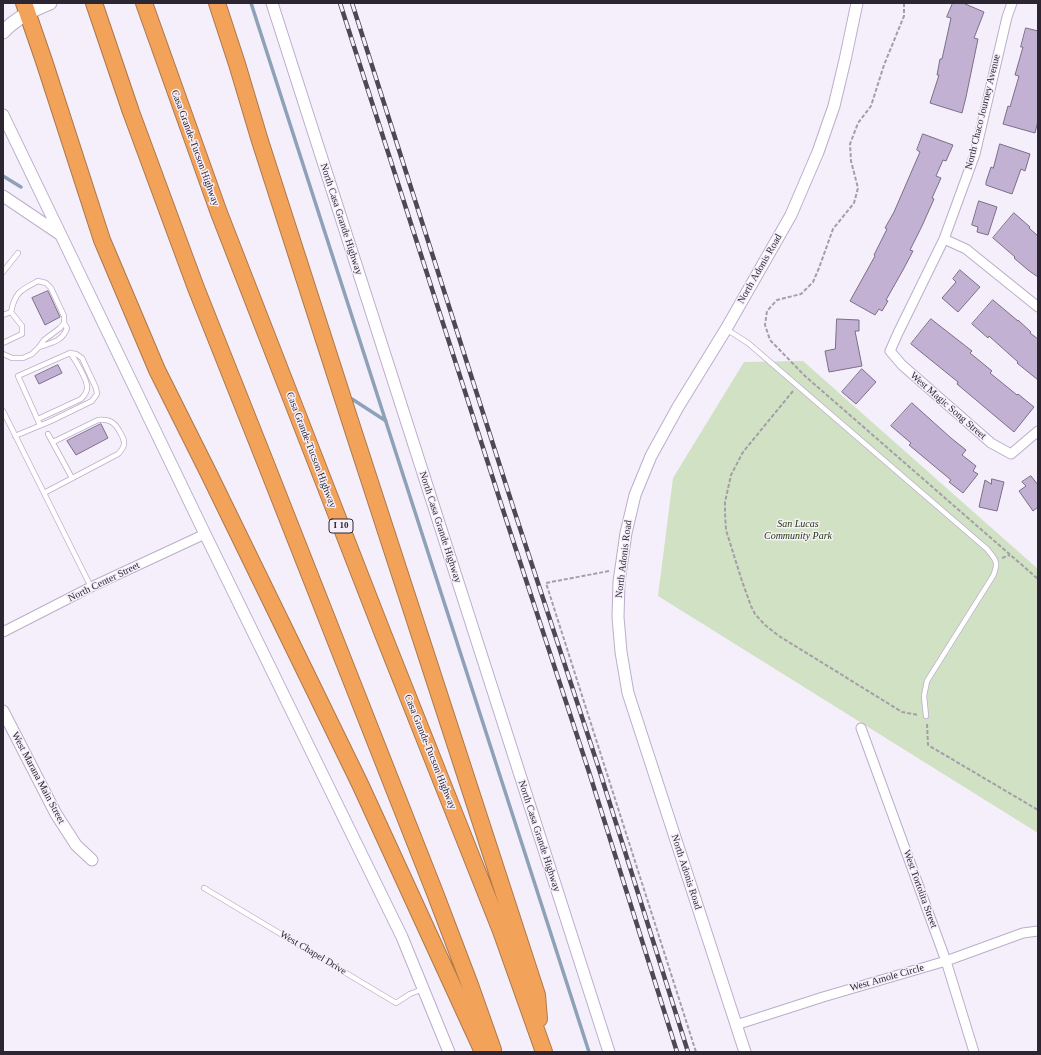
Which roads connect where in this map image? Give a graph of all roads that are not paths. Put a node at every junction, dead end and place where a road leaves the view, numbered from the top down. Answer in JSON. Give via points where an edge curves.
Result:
{"nodes":[{"id":1,"x":50,"y":3,"type":"edge"},
{"id":2,"x":94,"y":3,"type":"edge"},
{"id":3,"x":217,"y":3,"type":"edge"},
{"id":4,"x":272,"y":3,"type":"edge"},
{"id":5,"x":276,"y":3,"type":"edge"},
{"id":6,"x":857,"y":3,"type":"edge"},
{"id":7,"x":1012,"y":3,"type":"edge"},
{"id":8,"x":145,"y":5,"type":"edge"},
{"id":9,"x":23,"y":11,"type":"edge"},
{"id":10,"x":3,"y":22,"type":"edge"},
{"id":11,"x":281,"y":30,"type":"junction"},
{"id":12,"x":3,"y":32,"type":"edge"},
{"id":13,"x":3,"y":115,"type":"edge"},
{"id":14,"x":3,"y":196,"type":"edge"},
{"id":15,"x":62,"y":236,"type":"junction"},
{"id":16,"x":944,"y":239,"type":"junction"},
{"id":17,"x":18,"y":253,"type":"dead end"},
{"id":18,"x":3,"y":272,"type":"edge"},
{"id":19,"x":1038,"y":307,"type":"edge"},
{"id":20,"x":11,"y":312,"type":"junction"},
{"id":21,"x":3,"y":315,"type":"edge"},
{"id":22,"x":64,"y":322,"type":"junction"},
{"id":23,"x":726,"y":329,"type":"junction"},
{"id":24,"x":3,"y":343,"type":"edge"},
{"id":25,"x":39,"y":347,"type":"junction"},
{"id":26,"x":890,"y":351,"type":"joint"},
{"id":27,"x":70,"y":353,"type":"junction"},
{"id":28,"x":3,"y":354,"type":"edge"},
{"id":29,"x":3,"y":411,"type":"edge"},
{"id":30,"x":38,"y":419,"type":"junction"},
{"id":31,"x":40,"y":426,"type":"junction"},
{"id":32,"x":1038,"y":431,"type":"edge"},
{"id":33,"x":48,"y":434,"type":"dead end"},
{"id":34,"x":15,"y":436,"type":"junction"},
{"id":35,"x":53,"y":442,"type":"junction"},
{"id":36,"x":72,"y":478,"type":"junction"},
{"id":37,"x":44,"y":493,"type":"junction"},
{"id":38,"x":205,"y":534,"type":"junction"},
{"id":39,"x":91,"y":587,"type":"junction"},
{"id":40,"x":3,"y":632,"type":"edge"},
{"id":41,"x":3,"y":711,"type":"edge"},
{"id":42,"x":926,"y":716,"type":"road end"},
{"id":43,"x":861,"y":728,"type":"dead end"},
{"id":44,"x":92,"y":860,"type":"dead end"},
{"id":45,"x":204,"y":888,"type":"dead end"},
{"id":46,"x":1038,"y":931,"type":"edge"},
{"id":47,"x":946,"y":961,"type":"junction"},
{"id":48,"x":423,"y":989,"type":"junction"},
{"id":49,"x":736,"y":1025,"type":"junction"},
{"id":50,"x":543,"y":1047,"type":"edge"},
{"id":51,"x":449,"y":1052,"type":"edge"},
{"id":52,"x":483,"y":1052,"type":"edge"},
{"id":53,"x":493,"y":1052,"type":"edge"},
{"id":54,"x":609,"y":1052,"type":"edge"},
{"id":55,"x":745,"y":1052,"type":"edge"},
{"id":56,"x":974,"y":1052,"type":"edge"}],
"edges":[{"from":1,"to":9,"type":"main road"},
{"from":2,"to":53,"type":"highway","via":[[193,280],[436,893]]},
{"from":3,"to":50,"type":"highway","via":[[537,996]]},
{"from":4,"to":11,"type":"street","name":"North Casa Grande Highway"},
{"from":5,"to":11,"type":"street"},
{"from":6,"to":23,"type":"street","name":"North Adonis Road","via":[[834,106],[818,152],[791,215]]},
{"from":7,"to":16,"type":"street","name":"North Chaco Journey Avenue","via":[[974,154]]},
{"from":8,"to":50,"type":"highway","name":"Casa Grande-Tucson Highway","number":"I 10","via":[[219,213],[501,931]]},
{"from":9,"to":10,"type":"street"},
{"from":9,"to":12,"type":"main road"},
{"from":9,"to":52,"type":"highway","via":[[44,61],[102,240],[157,370],[360,784]]},
{"from":11,"to":54,"type":"street","name":"North Casa Grande Highway"},
{"from":13,"to":15,"type":"street"},
{"from":14,"to":15,"type":"street"},
{"from":15,"to":38,"type":"street"},
{"from":16,"to":19,"type":"street","via":[[966,248]]},
{"from":16,"to":26,"type":"street","name":"North Chaco Journey Avenue"},
{"from":17,"to":18,"type":"lane"},
{"from":20,"to":21,"type":"lane"},
{"from":20,"to":22,"type":"lane","via":[[16,296],[38,281],[46,283],[51,288],[64,316]]},
{"from":20,"to":24,"type":"lane","via":[[22,326],[22,334]]},
{"from":22,"to":25,"type":"lane"},
{"from":22,"to":25,"type":"lane","via":[[67,328],[61,338]]},
{"from":23,"to":42,"type":"lane","via":[[748,343],[798,385],[987,549],[996,560],[993,576],[927,681],[924,696]]},
{"from":23,"to":49,"type":"street","name":"North Adonis Road","via":[[651,456],[635,495],[619,582],[618,618],[628,693]]},
{"from":25,"to":28,"type":"lane","via":[[23,358],[12,358]]},
{"from":26,"to":32,"type":"street","name":"West Magic Song Street","via":[[902,365],[991,443],[1011,454]]},
{"from":27,"to":30,"type":"lane","via":[[88,386],[86,393],[81,399]]},
{"from":27,"to":30,"type":"lane","via":[[18,376]]},
{"from":27,"to":31,"type":"lane","via":[[82,358],[97,394],[92,401]]},
{"from":29,"to":34,"type":"lane"},
{"from":30,"to":31,"type":"lane"},
{"from":31,"to":34,"type":"lane"},
{"from":33,"to":35,"type":"lane"},
{"from":34,"to":37,"type":"lane"},
{"from":35,"to":36,"type":"lane"},
{"from":35,"to":36,"type":"lane","via":[[98,420],[114,423],[124,439],[124,446],[118,454]]},
{"from":36,"to":37,"type":"lane"},
{"from":37,"to":39,"type":"lane"},
{"from":38,"to":39,"type":"street","name":"North Center Street"},
{"from":38,"to":48,"type":"street","via":[[395,923]]},
{"from":39,"to":40,"type":"street","name":"North Center Street"},
{"from":41,"to":44,"type":"street","name":"West Marana Main Street","via":[[56,814],[76,845]]},
{"from":43,"to":47,"type":"street","name":"West Tortolita Street"},
{"from":45,"to":48,"type":"lane","name":"West Chapel Drive","via":[[396,1003]]},
{"from":46,"to":47,"type":"street","name":"West Amole Circle","via":[[1023,933]]},
{"from":47,"to":49,"type":"street","name":"West Amole Circle"},
{"from":47,"to":56,"type":"street","name":"West Tortolita Street"},
{"from":48,"to":51,"type":"street"},
{"from":49,"to":55,"type":"street","name":"North Adonis Road"}]}
